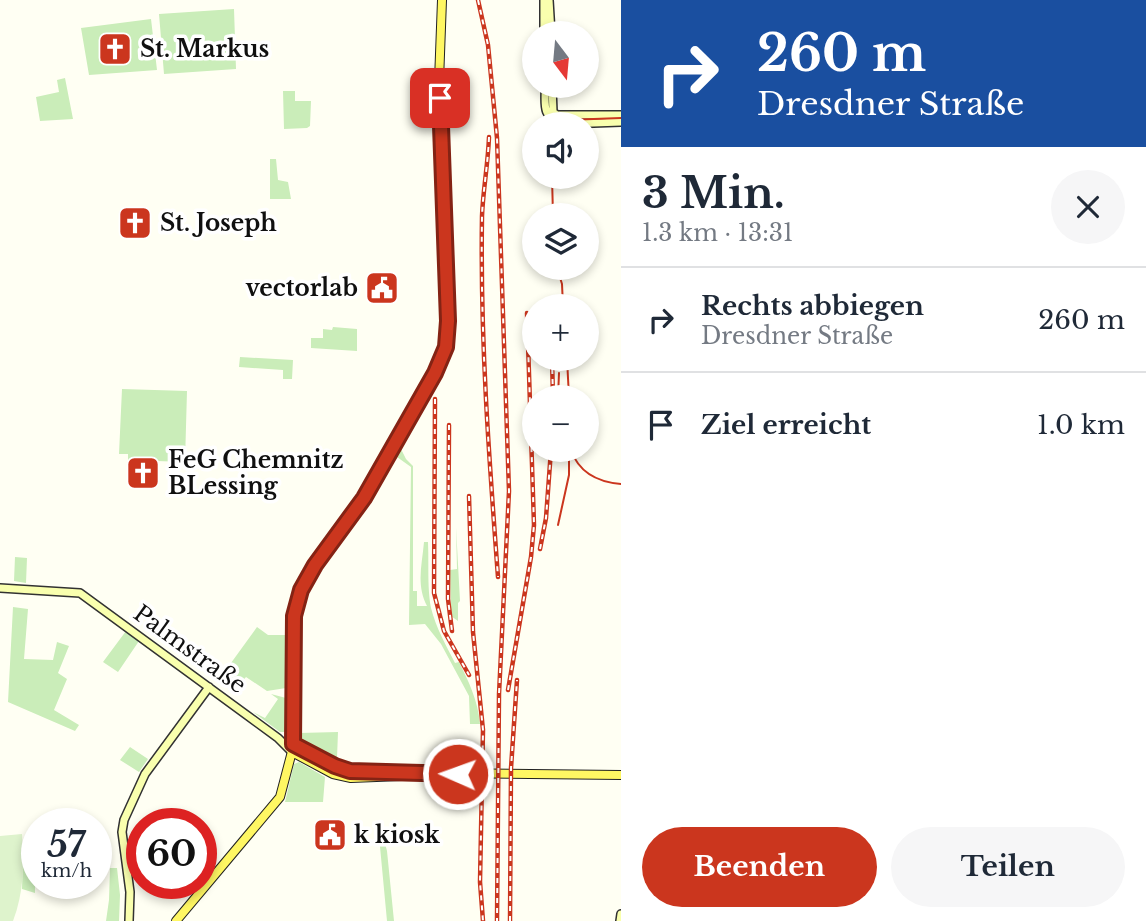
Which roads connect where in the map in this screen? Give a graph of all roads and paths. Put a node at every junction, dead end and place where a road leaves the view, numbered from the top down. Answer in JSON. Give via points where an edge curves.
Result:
{"nodes":[{"id":1,"x":442,"y":0,"type":"edge"},
{"id":2,"x":544,"y":0,"type":"edge"},
{"id":3,"x":550,"y":0,"type":"edge"},
{"id":4,"x":544,"y":21,"type":"edge"},
{"id":5,"x":551,"y":21,"type":"edge"},
{"id":6,"x":547,"y":98,"type":"edge"},
{"id":7,"x":551,"y":98,"type":"edge"},
{"id":8,"x":550,"y":112,"type":"joint"},
{"id":9,"x":599,"y":115,"type":"edge"},
{"id":10,"x":621,"y":115,"type":"edge"},
{"id":11,"x":621,"y":122,"type":"edge"},
{"id":12,"x":599,"y":123,"type":"edge"},
{"id":13,"x":0,"y":588,"type":"edge"},
{"id":14,"x":208,"y":687,"type":"junction"},
{"id":15,"x":293,"y":748,"type":"junction"},
{"id":16,"x":621,"y":775,"type":"edge"},
{"id":17,"x":621,"y":914,"type":"edge"},
{"id":18,"x":129,"y":921,"type":"edge"},
{"id":19,"x":176,"y":921,"type":"edge"},
{"id":20,"x":620,"y":921,"type":"edge"}],
"edges":[{"from":1,"to":15,"type":"main road","via":[[439,81],[446,347],[377,476],[301,590],[294,616]]},
{"from":2,"to":4,"type":"main road"},
{"from":3,"to":5,"type":"main road"},
{"from":6,"to":8,"type":"main road"},
{"from":7,"to":8,"type":"main road"},
{"from":9,"to":10,"type":"main road"},
{"from":11,"to":12,"type":"main road"},
{"from":13,"to":14,"type":"main road","name":"Palmstraße","via":[[78,592]]},
{"from":14,"to":15,"type":"main road","name":"Palmstraße"},
{"from":14,"to":18,"type":"main road","via":[[145,774],[124,820]]},
{"from":15,"to":16,"type":"main road","via":[[350,771]]},
{"from":15,"to":19,"type":"main road","via":[[274,806]]},
{"from":17,"to":20,"type":"main road"}]}
